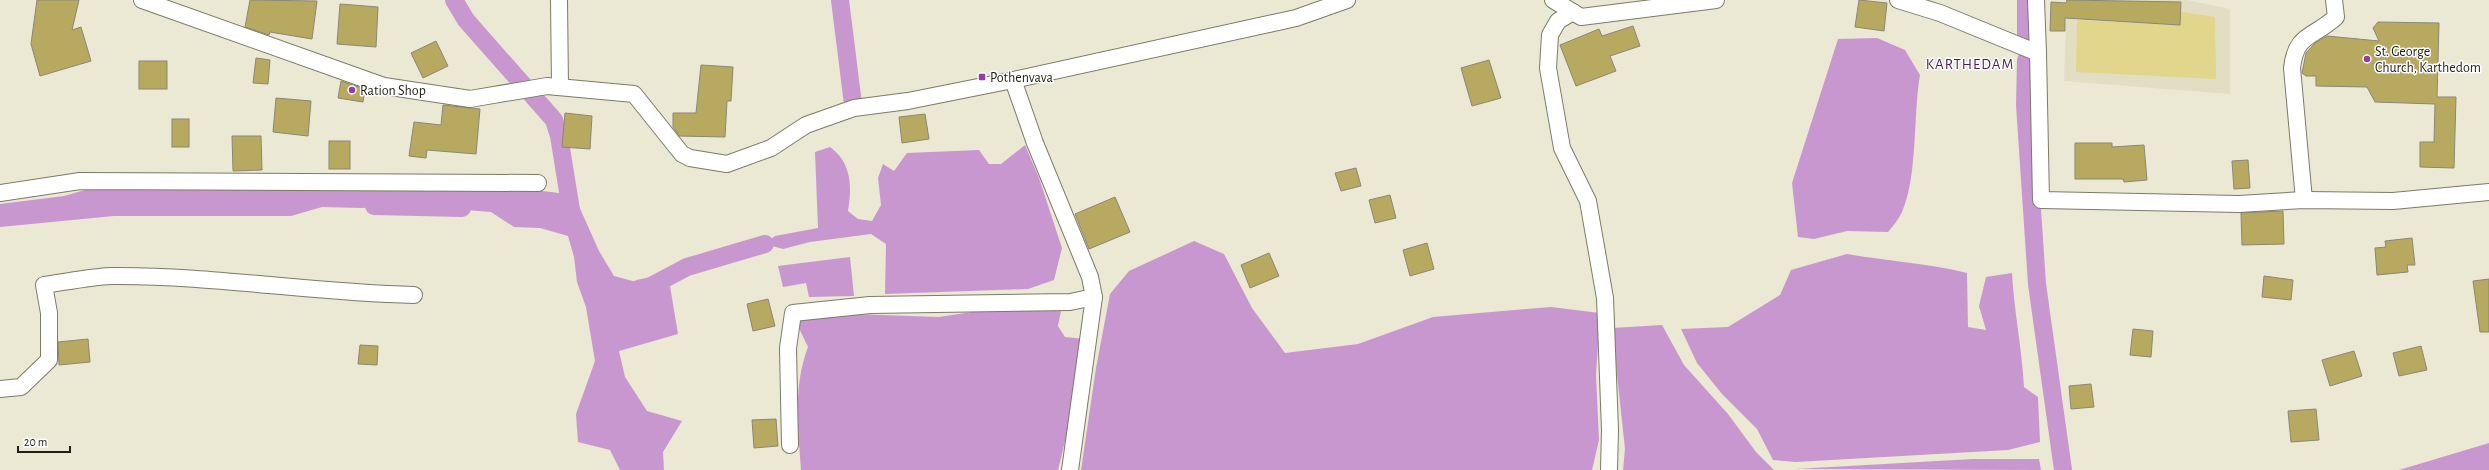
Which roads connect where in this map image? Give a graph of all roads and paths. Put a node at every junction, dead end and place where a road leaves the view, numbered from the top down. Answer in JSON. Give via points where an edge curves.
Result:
{"nodes":[{"id":1,"x":142,"y":0,"type":"edge"},
{"id":2,"x":559,"y":0,"type":"edge"},
{"id":3,"x":1347,"y":0,"type":"edge"},
{"id":4,"x":1553,"y":0,"type":"edge"},
{"id":5,"x":1716,"y":0,"type":"edge"},
{"id":6,"x":1898,"y":0,"type":"edge"},
{"id":7,"x":2036,"y":0,"type":"edge"},
{"id":8,"x":2334,"y":0,"type":"edge"},
{"id":9,"x":1941,"y":7,"type":"edge"},
{"id":10,"x":1573,"y":12,"type":"junction"},
{"id":11,"x":2038,"y":53,"type":"junction"},
{"id":12,"x":1013,"y":80,"type":"junction"},
{"id":13,"x":560,"y":87,"type":"junction"},
{"id":14,"x":538,"y":183,"type":"dead end"},
{"id":15,"x":2489,"y":192,"type":"edge"},
{"id":16,"x":0,"y":193,"type":"edge"},
{"id":17,"x":2304,"y":200,"type":"junction"},
{"id":18,"x":414,"y":295,"type":"dead end"},
{"id":19,"x":1094,"y":297,"type":"junction"},
{"id":20,"x":0,"y":389,"type":"edge"},
{"id":21,"x":790,"y":446,"type":"dead end"},
{"id":22,"x":1070,"y":470,"type":"edge"},
{"id":23,"x":1609,"y":470,"type":"edge"}],
"edges":[{"from":1,"to":13,"type":"street","via":[[384,86],[470,99],[526,89]]},
{"from":2,"to":13,"type":"street"},
{"from":3,"to":12,"type":"street","via":[[1296,18]]},
{"from":4,"to":10,"type":"street"},
{"from":5,"to":10,"type":"street","via":[[1581,17]]},
{"from":6,"to":9,"type":"street"},
{"from":7,"to":11,"type":"street"},
{"from":8,"to":17,"type":"street","via":[[2336,17],[2324,28],[2308,36],[2294,52],[2292,68]]},
{"from":9,"to":11,"type":"street"},
{"from":10,"to":23,"type":"street","via":[[1558,21],[1550,35],[1548,68],[1562,148],[1588,201],[1605,298]]},
{"from":11,"to":17,"type":"street","via":[[2041,200],[2240,204]]},
{"from":12,"to":13,"type":"street","via":[[854,108],[806,125],[771,148],[727,164],[690,158],[682,154],[634,94]]},
{"from":12,"to":19,"type":"street","via":[[1035,143],[1090,277]]},
{"from":14,"to":16,"type":"street","via":[[80,181]]},
{"from":15,"to":17,"type":"street","via":[[2393,201]]},
{"from":18,"to":20,"type":"street","via":[[369,294],[178,278],[109,276],[44,285],[49,313],[50,360],[21,387]]},
{"from":19,"to":21,"type":"street","via":[[1070,302],[870,305],[793,313],[788,348]]},
{"from":19,"to":22,"type":"street"}]}
